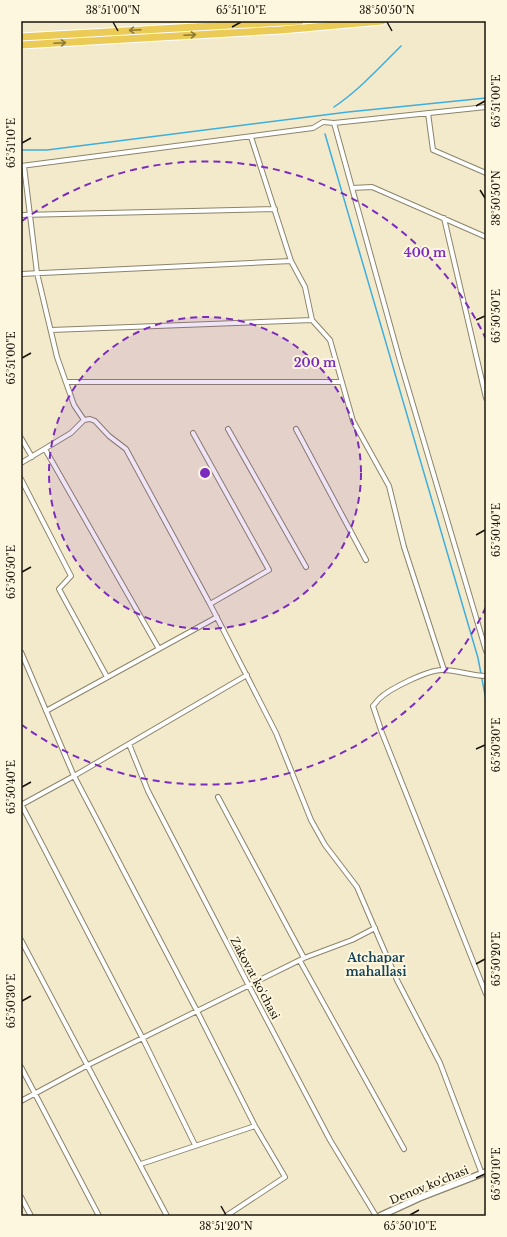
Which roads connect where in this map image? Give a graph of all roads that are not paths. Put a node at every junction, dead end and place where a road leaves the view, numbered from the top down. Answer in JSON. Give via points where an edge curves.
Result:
{"nodes":[{"id":1,"x":300,"y":21,"type":"edge"},
{"id":2,"x":382,"y":21,"type":"edge"},
{"id":3,"x":21,"y":37,"type":"edge"},
{"id":4,"x":21,"y":45,"type":"edge"},
{"id":5,"x":486,"y":107,"type":"edge"},
{"id":6,"x":428,"y":113,"type":"junction"},
{"id":7,"x":334,"y":123,"type":"junction"},
{"id":8,"x":251,"y":137,"type":"junction"},
{"id":9,"x":23,"y":166,"type":"edge"},
{"id":10,"x":486,"y":173,"type":"edge"},
{"id":11,"x":352,"y":188,"type":"junction"},
{"id":12,"x":275,"y":209,"type":"junction"},
{"id":13,"x":21,"y":215,"type":"edge"},
{"id":14,"x":30,"y":215,"type":"junction"},
{"id":15,"x":444,"y":218,"type":"junction"},
{"id":16,"x":486,"y":237,"type":"edge"},
{"id":17,"x":291,"y":261,"type":"junction"},
{"id":18,"x":21,"y":274,"type":"edge"},
{"id":19,"x":37,"y":274,"type":"junction"},
{"id":20,"x":312,"y":320,"type":"junction"},
{"id":21,"x":51,"y":330,"type":"junction"},
{"id":22,"x":67,"y":382,"type":"junction"},
{"id":23,"x":342,"y":382,"type":"junction"},
{"id":24,"x":486,"y":398,"type":"edge"},
{"id":25,"x":84,"y":420,"type":"junction"},
{"id":26,"x":228,"y":429,"type":"dead end"},
{"id":27,"x":296,"y":429,"type":"dead end"},
{"id":28,"x":193,"y":433,"type":"dead end"},
{"id":29,"x":21,"y":438,"type":"edge"},
{"id":30,"x":45,"y":449,"type":"junction"},
{"id":31,"x":32,"y":457,"type":"junction"},
{"id":32,"x":21,"y":463,"type":"edge"},
{"id":33,"x":21,"y":479,"type":"edge"},
{"id":34,"x":366,"y":560,"type":"dead end"},
{"id":35,"x":306,"y":567,"type":"dead end"},
{"id":36,"x":210,"y":604,"type":"junction"},
{"id":37,"x":217,"y":617,"type":"junction"},
{"id":38,"x":159,"y":649,"type":"junction"},
{"id":39,"x":486,"y":651,"type":"edge"},
{"id":40,"x":21,"y":652,"type":"edge"},
{"id":41,"x":444,"y":670,"type":"junction"},
{"id":42,"x":247,"y":675,"type":"junction"},
{"id":43,"x":486,"y":676,"type":"edge"},
{"id":44,"x":107,"y":677,"type":"junction"},
{"id":45,"x":46,"y":711,"type":"junction"},
{"id":46,"x":129,"y":744,"type":"junction"},
{"id":47,"x":74,"y":776,"type":"junction"},
{"id":48,"x":218,"y":797,"type":"dead end"},
{"id":49,"x":21,"y":805,"type":"edge"},
{"id":50,"x":375,"y":928,"type":"junction"},
{"id":51,"x":21,"y":940,"type":"edge"},
{"id":52,"x":304,"y":958,"type":"junction"},
{"id":53,"x":300,"y":961,"type":"junction"},
{"id":54,"x":249,"y":986,"type":"junction"},
{"id":55,"x":486,"y":994,"type":"edge"},
{"id":56,"x":197,"y":1011,"type":"junction"},
{"id":57,"x":143,"y":1039,"type":"junction"},
{"id":58,"x":88,"y":1065,"type":"junction"},
{"id":59,"x":21,"y":1068,"type":"edge"},
{"id":60,"x":35,"y":1094,"type":"junction"},
{"id":61,"x":21,"y":1101,"type":"edge"},
{"id":62,"x":255,"y":1126,"type":"junction"},
{"id":63,"x":195,"y":1145,"type":"junction"},
{"id":64,"x":404,"y":1149,"type":"dead end"},
{"id":65,"x":141,"y":1164,"type":"junction"},
{"id":66,"x":484,"y":1173,"type":"edge"},
{"id":67,"x":21,"y":1197,"type":"edge"},
{"id":68,"x":31,"y":1216,"type":"edge"},
{"id":69,"x":99,"y":1216,"type":"edge"},
{"id":70,"x":167,"y":1216,"type":"edge"},
{"id":71,"x":226,"y":1216,"type":"edge"},
{"id":72,"x":376,"y":1216,"type":"edge"},
{"id":73,"x":380,"y":1216,"type":"edge"}],
"edges":[{"from":1,"to":3,"type":"highway","one_way":true},
{"from":4,"to":2,"type":"highway","one_way":true,"via":[[281,30]]},
{"from":5,"to":6,"type":"street"},
{"from":6,"to":7,"type":"street"},
{"from":6,"to":10,"type":"street","via":[[433,150]]},
{"from":7,"to":8,"type":"street","via":[[323,122],[313,128]]},
{"from":7,"to":11,"type":"street"},
{"from":8,"to":9,"type":"street"},
{"from":8,"to":12,"type":"street"},
{"from":9,"to":14,"type":"street"},
{"from":11,"to":15,"type":"street","via":[[372,186]]},
{"from":11,"to":39,"type":"street"},
{"from":12,"to":14,"type":"street"},
{"from":12,"to":17,"type":"street"},
{"from":13,"to":14,"type":"street"},
{"from":14,"to":19,"type":"street"},
{"from":15,"to":16,"type":"street"},
{"from":15,"to":24,"type":"street"},
{"from":17,"to":19,"type":"street"},
{"from":17,"to":20,"type":"street","via":[[305,287]]},
{"from":18,"to":19,"type":"street"},
{"from":19,"to":21,"type":"street"},
{"from":20,"to":21,"type":"street"},
{"from":20,"to":23,"type":"street","via":[[330,340]]},
{"from":21,"to":22,"type":"street","via":[[57,357]]},
{"from":22,"to":23,"type":"street"},
{"from":22,"to":25,"type":"street","via":[[74,405]]},
{"from":23,"to":41,"type":"street","via":[[353,421],[389,486],[404,547]]},
{"from":25,"to":30,"type":"street","via":[[70,433]]},
{"from":25,"to":36,"type":"street","via":[[95,421],[126,449]]},
{"from":26,"to":35,"type":"street"},
{"from":27,"to":34,"type":"street"},
{"from":28,"to":36,"type":"street","via":[[269,570]]},
{"from":29,"to":31,"type":"street"},
{"from":30,"to":31,"type":"street"},
{"from":30,"to":38,"type":"street"},
{"from":31,"to":32,"type":"street"},
{"from":33,"to":44,"type":"street","via":[[71,576],[59,589]]},
{"from":36,"to":37,"type":"street"},
{"from":37,"to":38,"type":"street"},
{"from":37,"to":42,"type":"street"},
{"from":38,"to":44,"type":"street"},
{"from":40,"to":45,"type":"street"},
{"from":41,"to":43,"type":"street"},
{"from":41,"to":55,"type":"street","via":[[434,670],[402,684],[373,706]]},
{"from":42,"to":46,"type":"street"},
{"from":42,"to":50,"type":"street","via":[[276,733],[311,820],[325,845],[357,887]]},
{"from":44,"to":45,"type":"street"},
{"from":45,"to":47,"type":"street"},
{"from":46,"to":47,"type":"street"},
{"from":46,"to":54,"type":"street","name":"Zakovat ko'chasi","via":[[148,792]]},
{"from":47,"to":49,"type":"street"},
{"from":47,"to":56,"type":"street"},
{"from":48,"to":52,"type":"street"},
{"from":49,"to":57,"type":"street"},
{"from":50,"to":52,"type":"street","via":[[352,940]]},
{"from":50,"to":66,"type":"street","via":[[397,980],[440,1063]]},
{"from":51,"to":58,"type":"street"},
{"from":52,"to":53,"type":"street"},
{"from":53,"to":54,"type":"street"},
{"from":53,"to":64,"type":"street"},
{"from":54,"to":56,"type":"street"},
{"from":54,"to":72,"type":"street","name":"Zakovat ko'chasi","via":[[330,1140]]},
{"from":56,"to":57,"type":"street"},
{"from":56,"to":62,"type":"street"},
{"from":57,"to":58,"type":"street"},
{"from":57,"to":63,"type":"street"},
{"from":58,"to":60,"type":"street"},
{"from":58,"to":65,"type":"street"},
{"from":59,"to":60,"type":"street"},
{"from":60,"to":61,"type":"street"},
{"from":60,"to":69,"type":"street"},
{"from":62,"to":63,"type":"street"},
{"from":62,"to":71,"type":"street","via":[[285,1176]]},
{"from":63,"to":65,"type":"street"},
{"from":65,"to":70,"type":"street"},
{"from":66,"to":73,"type":"street","name":"Denov ko'chasi"},
{"from":67,"to":68,"type":"street"}]}
